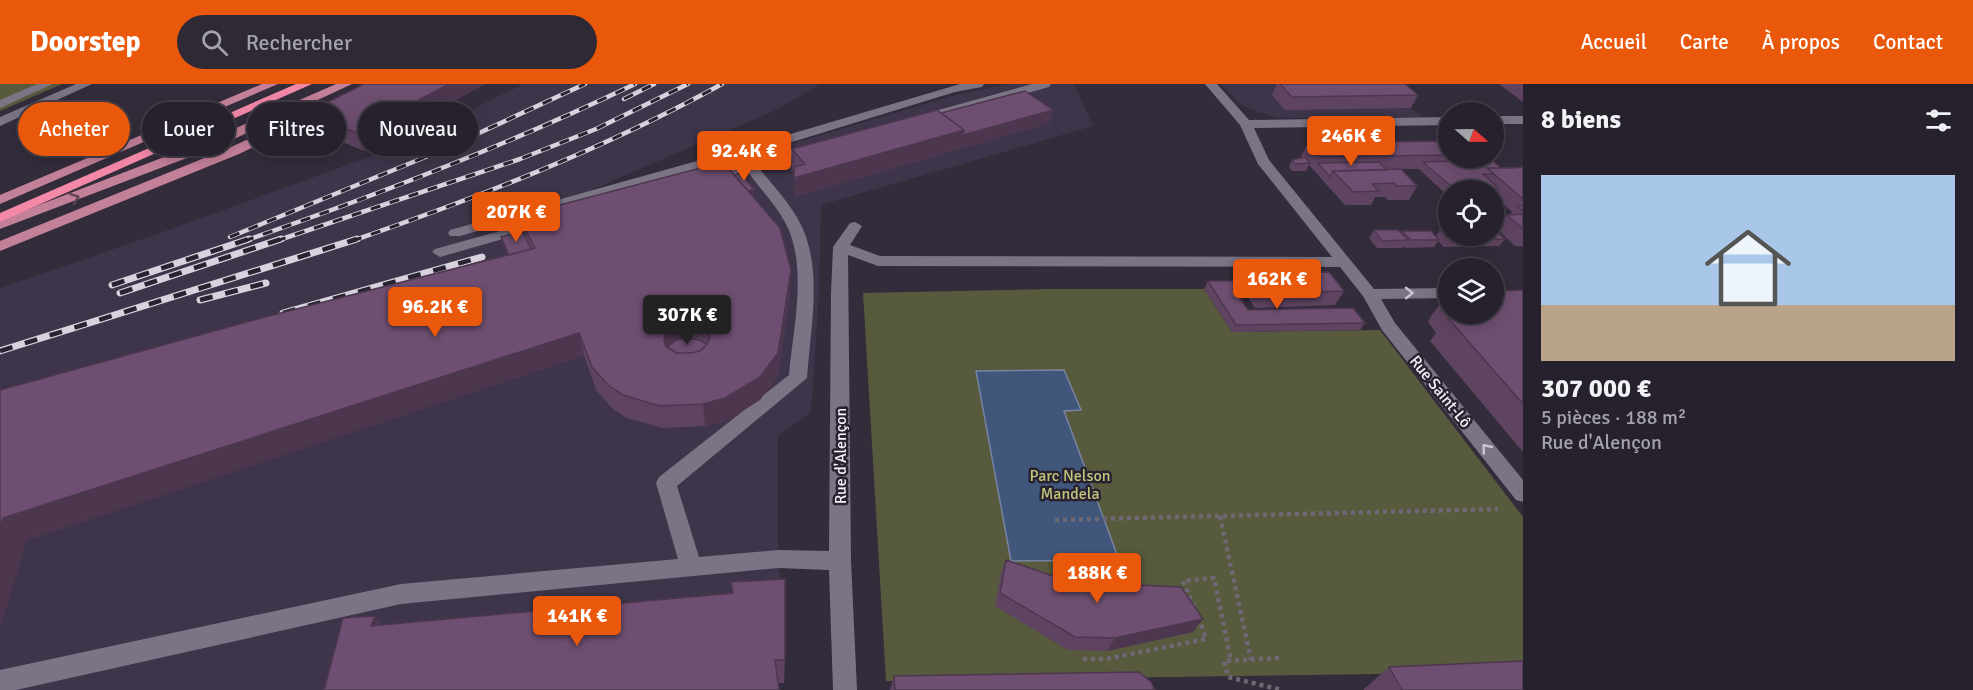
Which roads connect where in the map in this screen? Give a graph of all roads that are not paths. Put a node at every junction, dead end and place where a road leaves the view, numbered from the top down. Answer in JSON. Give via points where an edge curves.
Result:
{"nodes":[{"id":1,"x":47,"y":84,"type":"edge"},
{"id":2,"x":86,"y":84,"type":"edge"},
{"id":3,"x":272,"y":84,"type":"edge"},
{"id":4,"x":306,"y":84,"type":"edge"},
{"id":5,"x":346,"y":84,"type":"edge"},
{"id":6,"x":376,"y":84,"type":"edge"},
{"id":7,"x":978,"y":84,"type":"edge"},
{"id":8,"x":1045,"y":84,"type":"edge"},
{"id":9,"x":1211,"y":84,"type":"edge"},
{"id":10,"x":0,"y":104,"type":"edge"},
{"id":11,"x":1504,"y":120,"type":"edge"},
{"id":12,"x":1523,"y":120,"type":"edge"},
{"id":13,"x":1438,"y":121,"type":"edge"},
{"id":14,"x":0,"y":122,"type":"edge"},
{"id":15,"x":909,"y":122,"type":"edge"},
{"id":16,"x":1246,"y":124,"type":"junction"},
{"id":17,"x":829,"y":144,"type":"edge"},
{"id":18,"x":750,"y":166,"type":"junction"},
{"id":19,"x":692,"y":182,"type":"edge"},
{"id":20,"x":0,"y":200,"type":"edge"},
{"id":21,"x":0,"y":218,"type":"edge"},
{"id":22,"x":555,"y":220,"type":"edge"},
{"id":23,"x":0,"y":225,"type":"edge"},
{"id":24,"x":855,"y":226,"type":"dead end"},
{"id":25,"x":455,"y":233,"type":"dead end"},
{"id":26,"x":0,"y":246,"type":"edge"},
{"id":27,"x":841,"y":247,"type":"junction"},
{"id":28,"x":440,"y":252,"type":"dead end"},
{"id":29,"x":1346,"y":262,"type":"junction"},
{"id":30,"x":1366,"y":289,"type":"junction"},
{"id":31,"x":1438,"y":292,"type":"edge"},
{"id":32,"x":1523,"y":494,"type":"edge"},
{"id":33,"x":840,"y":561,"type":"junction"},
{"id":34,"x":692,"y":567,"type":"junction"},
{"id":35,"x":0,"y":682,"type":"edge"},
{"id":36,"x":845,"y":690,"type":"edge"}],
"edges":[{"from":1,"to":10,"type":"street"},
{"from":2,"to":14,"type":"street"},
{"from":3,"to":20,"type":"main road"},
{"from":4,"to":21,"type":"highway"},
{"from":23,"to":5,"type":"main road","one_way":true,"via":[[216,142]]},
{"from":6,"to":26,"type":"main road","via":[[234,151]]},
{"from":7,"to":25,"type":"street"},
{"from":8,"to":15,"type":"street"},
{"from":9,"to":16,"type":"street","name":"Rue Saint-Lô"},
{"from":11,"to":12,"type":"street"},
{"from":13,"to":16,"type":"street"},
{"from":16,"to":29,"type":"street","name":"Rue Saint-Lô","via":[[1263,161]]},
{"from":17,"to":18,"type":"street"},
{"from":18,"to":19,"type":"street"},
{"from":18,"to":34,"type":"street","via":[[797,234],[804,268],[798,378],[666,483]]},
{"from":22,"to":28,"type":"street"},
{"from":24,"to":27,"type":"street"},
{"from":27,"to":29,"type":"street","via":[[878,261]]},
{"from":27,"to":33,"type":"street","name":"Rue d'Alençon"},
{"from":29,"to":30,"type":"street","name":"Rue Saint-Lô"},
{"from":30,"to":31,"type":"street","one_way":true},
{"from":32,"to":30,"type":"street","name":"Rue Saint-Lô","one_way":true,"via":[[1388,326]]},
{"from":33,"to":34,"type":"street","via":[[778,559]]},
{"from":33,"to":36,"type":"street","name":"Rue d'Alençon"},
{"from":34,"to":35,"type":"street","via":[[401,594]]}]}
